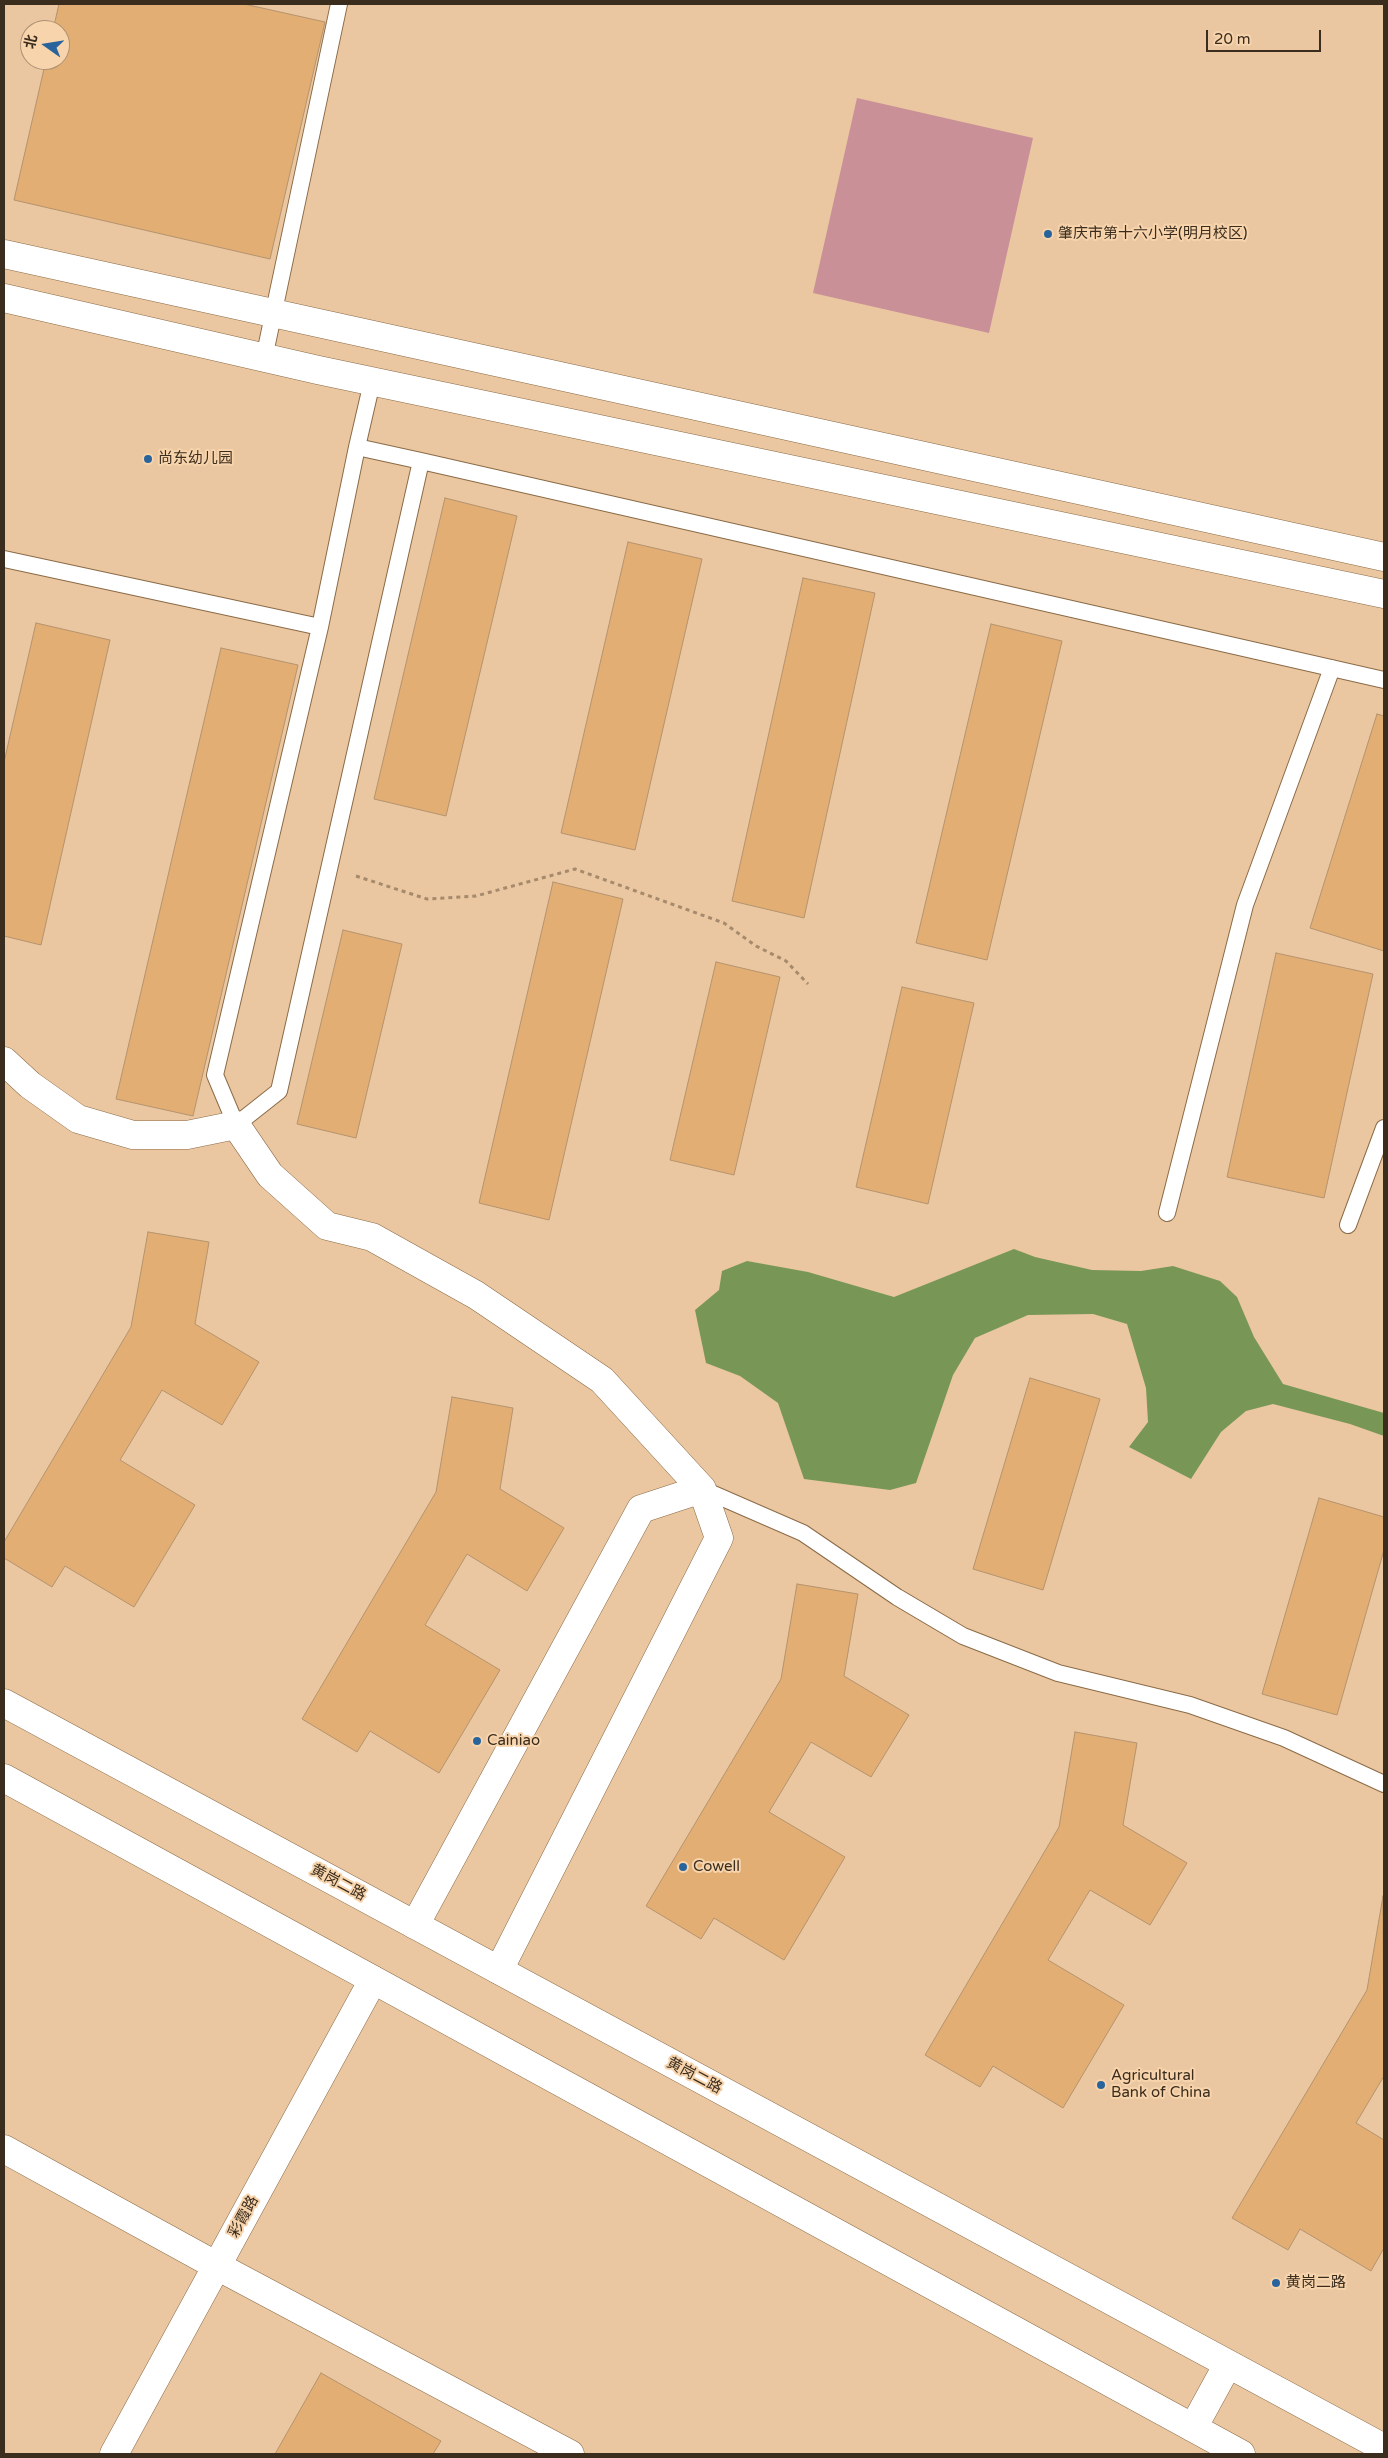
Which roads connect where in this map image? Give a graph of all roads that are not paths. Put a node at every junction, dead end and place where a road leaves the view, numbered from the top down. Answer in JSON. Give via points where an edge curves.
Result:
{"nodes":[{"id":1,"x":339,"y":4,"type":"edge"},
{"id":2,"x":4,"y":254,"type":"edge"},
{"id":3,"x":4,"y":298,"type":"edge"},
{"id":4,"x":273,"y":313,"type":"junction"},
{"id":5,"x":264,"y":358,"type":"junction"},
{"id":6,"x":372,"y":382,"type":"junction"},
{"id":7,"x":357,"y":447,"type":"junction"},
{"id":8,"x":421,"y":461,"type":"junction"},
{"id":9,"x":1384,"y":557,"type":"edge"},
{"id":10,"x":4,"y":559,"type":"edge"},
{"id":11,"x":1384,"y":594,"type":"edge"},
{"id":12,"x":320,"y":627,"type":"junction"},
{"id":13,"x":1332,"y":668,"type":"junction"},
{"id":14,"x":1384,"y":680,"type":"edge"},
{"id":15,"x":4,"y":1061,"type":"edge"},
{"id":16,"x":236,"y":1125,"type":"junction"},
{"id":17,"x":1384,"y":1128,"type":"edge"},
{"id":18,"x":1166,"y":1213,"type":"dead end"},
{"id":19,"x":1348,"y":1225,"type":"dead end"},
{"id":20,"x":702,"y":1489,"type":"junction"},
{"id":21,"x":4,"y":1703,"type":"edge"},
{"id":22,"x":4,"y":1778,"type":"edge"},
{"id":23,"x":1384,"y":1784,"type":"edge"},
{"id":24,"x":415,"y":1925,"type":"junction"},
{"id":25,"x":499,"y":1970,"type":"junction"},
{"id":26,"x":373,"y":1980,"type":"junction"},
{"id":27,"x":4,"y":2149,"type":"edge"},
{"id":28,"x":217,"y":2266,"type":"junction"},
{"id":29,"x":1228,"y":2364,"type":"junction"},
{"id":30,"x":1193,"y":2428,"type":"junction"},
{"id":31,"x":1384,"y":2448,"type":"edge"},
{"id":32,"x":114,"y":2454,"type":"edge"},
{"id":33,"x":570,"y":2454,"type":"edge"},
{"id":34,"x":1241,"y":2454,"type":"edge"}],
"edges":[{"from":1,"to":4,"type":"lane"},
{"from":2,"to":4,"type":"street"},
{"from":3,"to":5,"type":"street"},
{"from":4,"to":5,"type":"lane"},
{"from":4,"to":9,"type":"street"},
{"from":5,"to":6,"type":"street"},
{"from":6,"to":7,"type":"lane"},
{"from":6,"to":11,"type":"street"},
{"from":7,"to":8,"type":"lane"},
{"from":7,"to":12,"type":"lane"},
{"from":8,"to":13,"type":"lane"},
{"from":8,"to":16,"type":"lane","via":[[279,1091]]},
{"from":10,"to":12,"type":"lane"},
{"from":12,"to":16,"type":"lane","via":[[215,1075]]},
{"from":13,"to":14,"type":"lane"},
{"from":13,"to":18,"type":"lane","via":[[1245,905]]},
{"from":15,"to":16,"type":"street","via":[[30,1085],[78,1119],[133,1135],[187,1135]]},
{"from":16,"to":20,"type":"street","via":[[270,1175],[326,1226],[372,1237],[476,1295],[602,1380]]},
{"from":17,"to":19,"type":"lane"},
{"from":20,"to":23,"type":"lane","via":[[803,1533],[897,1597],[963,1636],[1058,1673],[1199,1708],[1284,1738]]},
{"from":20,"to":24,"type":"street","via":[[640,1508]]},
{"from":20,"to":25,"type":"street","via":[[719,1538]]},
{"from":21,"to":24,"type":"street","name":"黄岗二路"},
{"from":22,"to":26,"type":"street"},
{"from":24,"to":25,"type":"street","name":"黄岗二路"},
{"from":25,"to":29,"type":"street","name":"黄岗二路"},
{"from":26,"to":28,"type":"street","name":"彩霞路"},
{"from":26,"to":30,"type":"street"},
{"from":27,"to":28,"type":"street"},
{"from":28,"to":32,"type":"street","name":"彩霞路"},
{"from":28,"to":33,"type":"street"},
{"from":29,"to":30,"type":"street"},
{"from":29,"to":31,"type":"street","name":"黄岗二路"},
{"from":30,"to":34,"type":"street"}]}
